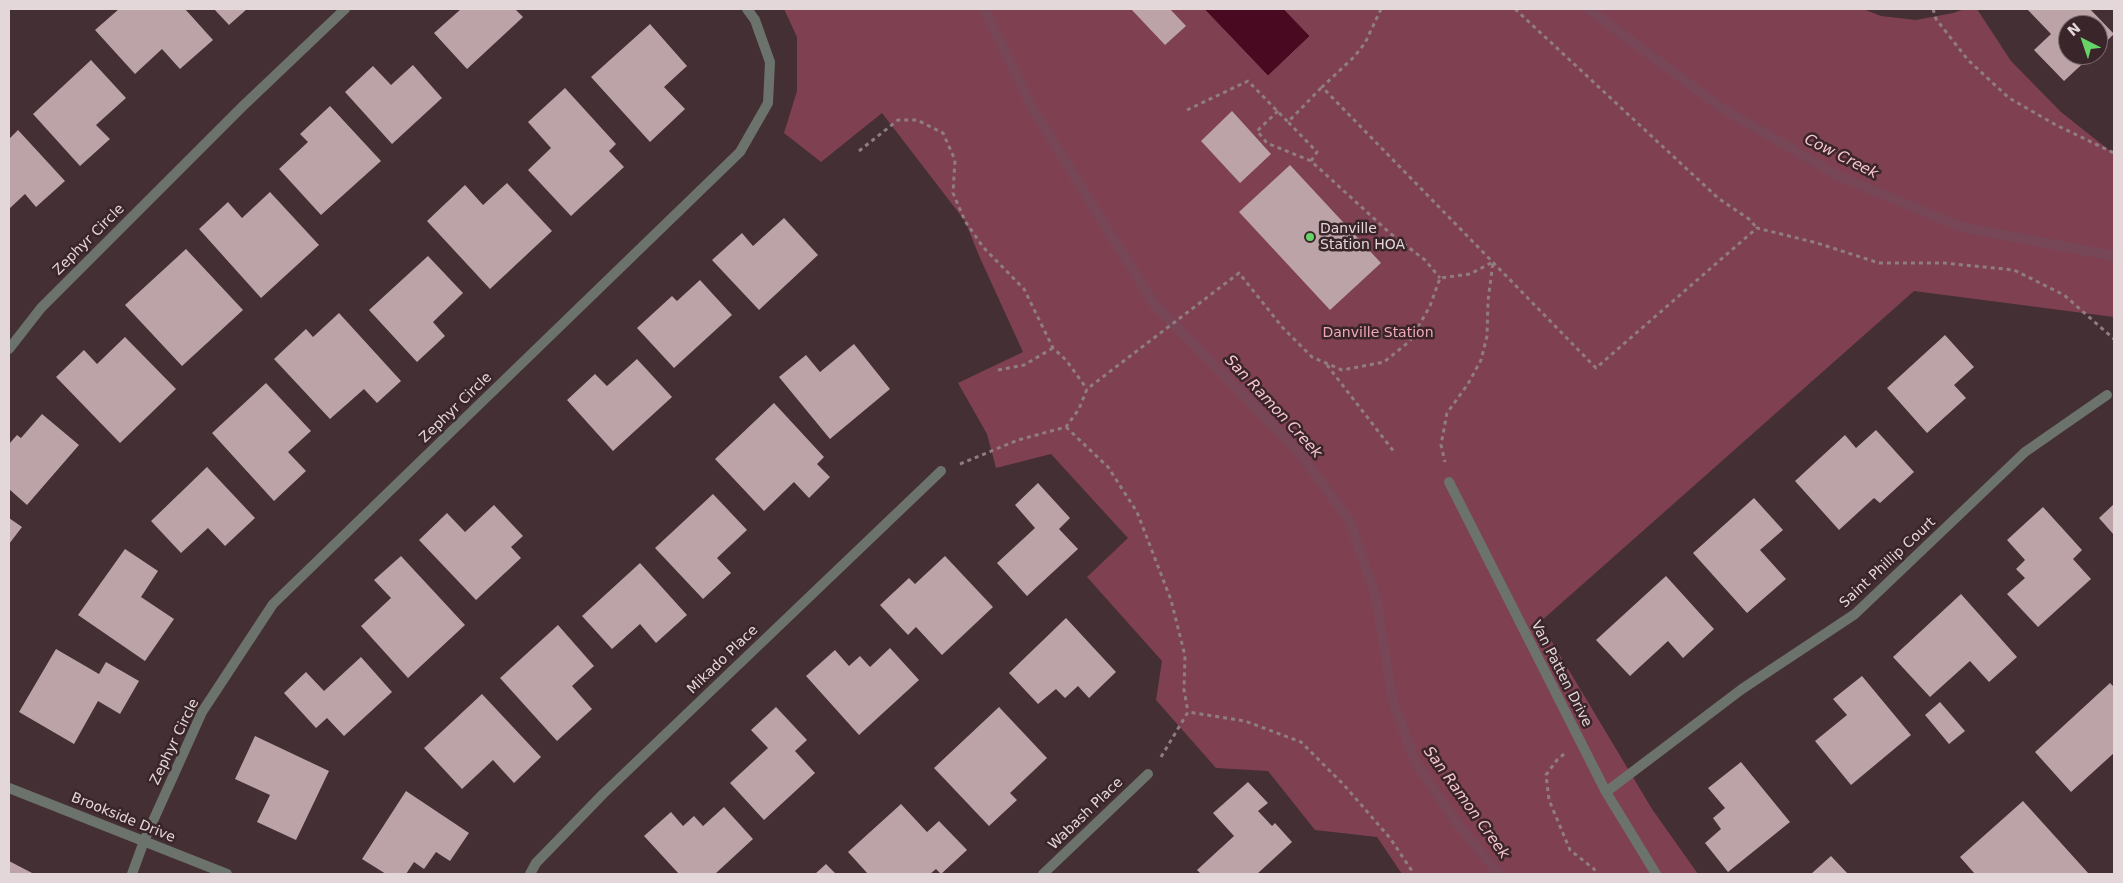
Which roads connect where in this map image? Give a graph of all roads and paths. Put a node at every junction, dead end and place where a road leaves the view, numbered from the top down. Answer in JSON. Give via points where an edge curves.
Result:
{"nodes":[{"id":1,"x":345,"y":9,"type":"edge"},
{"id":2,"x":747,"y":9,"type":"edge"},
{"id":3,"x":1381,"y":9,"type":"edge"},
{"id":4,"x":1515,"y":9,"type":"edge"},
{"id":5,"x":1933,"y":9,"type":"edge"},
{"id":6,"x":1322,"y":87,"type":"junction"},
{"id":7,"x":1188,"y":110,"type":"dead end"},
{"id":8,"x":1278,"y":111,"type":"junction"},
{"id":9,"x":1288,"y":122,"type":"junction"},
{"id":10,"x":859,"y":151,"type":"dead end"},
{"id":11,"x":2114,"y":153,"type":"edge"},
{"id":12,"x":1311,"y":160,"type":"junction"},
{"id":13,"x":1757,"y":228,"type":"junction"},
{"id":14,"x":1493,"y":262,"type":"junction"},
{"id":15,"x":1440,"y":278,"type":"junction"},
{"id":16,"x":2114,"y":339,"type":"edge"},
{"id":17,"x":1053,"y":348,"type":"junction"},
{"id":18,"x":9,"y":349,"type":"edge"},
{"id":19,"x":1326,"y":364,"type":"junction"},
{"id":20,"x":998,"y":370,"type":"dead end"},
{"id":21,"x":1086,"y":389,"type":"junction"},
{"id":22,"x":2107,"y":395,"type":"dead end"},
{"id":23,"x":1066,"y":427,"type":"junction"},
{"id":24,"x":1395,"y":453,"type":"dead end"},
{"id":25,"x":941,"y":472,"type":"joint"},
{"id":26,"x":1449,"y":482,"type":"joint"},
{"id":27,"x":1188,"y":712,"type":"junction"},
{"id":28,"x":1581,"y":742,"type":"junction"},
{"id":29,"x":1148,"y":774,"type":"joint"},
{"id":30,"x":9,"y":788,"type":"edge"},
{"id":31,"x":1606,"y":792,"type":"junction"},
{"id":32,"x":144,"y":842,"type":"junction"},
{"id":33,"x":132,"y":874,"type":"edge"},
{"id":34,"x":227,"y":874,"type":"edge"},
{"id":35,"x":530,"y":874,"type":"edge"},
{"id":36,"x":1043,"y":874,"type":"edge"},
{"id":37,"x":1414,"y":874,"type":"edge"},
{"id":38,"x":1597,"y":874,"type":"edge"},
{"id":39,"x":1656,"y":874,"type":"edge"}],
"edges":[{"from":1,"to":18,"type":"street","name":"Zephyr Circle","via":[[41,308]]},
{"from":2,"to":32,"type":"street","name":"Zephyr Circle","via":[[755,20],[770,62],[768,103],[740,152],[273,604],[202,712]]},
{"from":3,"to":6,"type":"path","via":[[1365,43]]},
{"from":4,"to":13,"type":"path","via":[[1718,198]]},
{"from":5,"to":11,"type":"path","via":[[1936,19],[1968,60],[2009,98]]},
{"from":6,"to":9,"type":"path"},
{"from":6,"to":14,"type":"path"},
{"from":7,"to":8,"type":"path","via":[[1248,81]]},
{"from":8,"to":9,"type":"path"},
{"from":8,"to":12,"type":"path","via":[[1257,131],[1267,143]]},
{"from":9,"to":12,"type":"path","via":[[1317,152]]},
{"from":10,"to":17,"type":"path","via":[[898,120],[917,120],[943,133],[955,160],[953,193],[965,221],[983,247],[1024,289]]},
{"from":12,"to":15,"type":"path","via":[[1391,234],[1425,260]]},
{"from":13,"to":14,"type":"path","via":[[1596,368]]},
{"from":13,"to":16,"type":"path","via":[[1879,263],[1944,263],[2014,270],[2064,296]]},
{"from":14,"to":15,"type":"path","via":[[1470,274]]},
{"from":14,"to":26,"type":"path","via":[[1487,336],[1481,360],[1447,413],[1441,445]]},
{"from":15,"to":19,"type":"path","via":[[1430,306],[1410,341],[1384,362],[1342,370]]},
{"from":17,"to":20,"type":"path","via":[[1024,364]]},
{"from":17,"to":21,"type":"path","via":[[1066,360]]},
{"from":19,"to":21,"type":"path","via":[[1312,357],[1239,273]]},
{"from":19,"to":24,"type":"path"},
{"from":21,"to":23,"type":"path","via":[[1079,409]]},
{"from":22,"to":31,"type":"street","name":"Saint Phillip Court","via":[[2025,452],[1855,614],[1742,689]]},
{"from":23,"to":25,"type":"path","via":[[1018,440]]},
{"from":23,"to":27,"type":"path","via":[[1108,467],[1141,520],[1171,600],[1185,656],[1184,690]]},
{"from":25,"to":35,"type":"street","name":"Mikado Place","via":[[603,794],[536,863]]},
{"from":26,"to":28,"type":"street","name":"Van Patten Drive"},
{"from":27,"to":29,"type":"path"},
{"from":27,"to":37,"type":"path","via":[[1245,721],[1301,742],[1390,838]]},
{"from":28,"to":31,"type":"street","name":"Van Patten Drive"},
{"from":28,"to":38,"type":"path","via":[[1557,760],[1546,775],[1549,800],[1570,850]]},
{"from":29,"to":36,"type":"street","name":"Wabash Place"},
{"from":30,"to":32,"type":"street","name":"Brookside Drive"},
{"from":31,"to":39,"type":"street","name":"Van Patten Drive"},
{"from":32,"to":33,"type":"street","name":"Zephyr Circle"},
{"from":32,"to":34,"type":"street","name":"Brookside Drive"}]}
